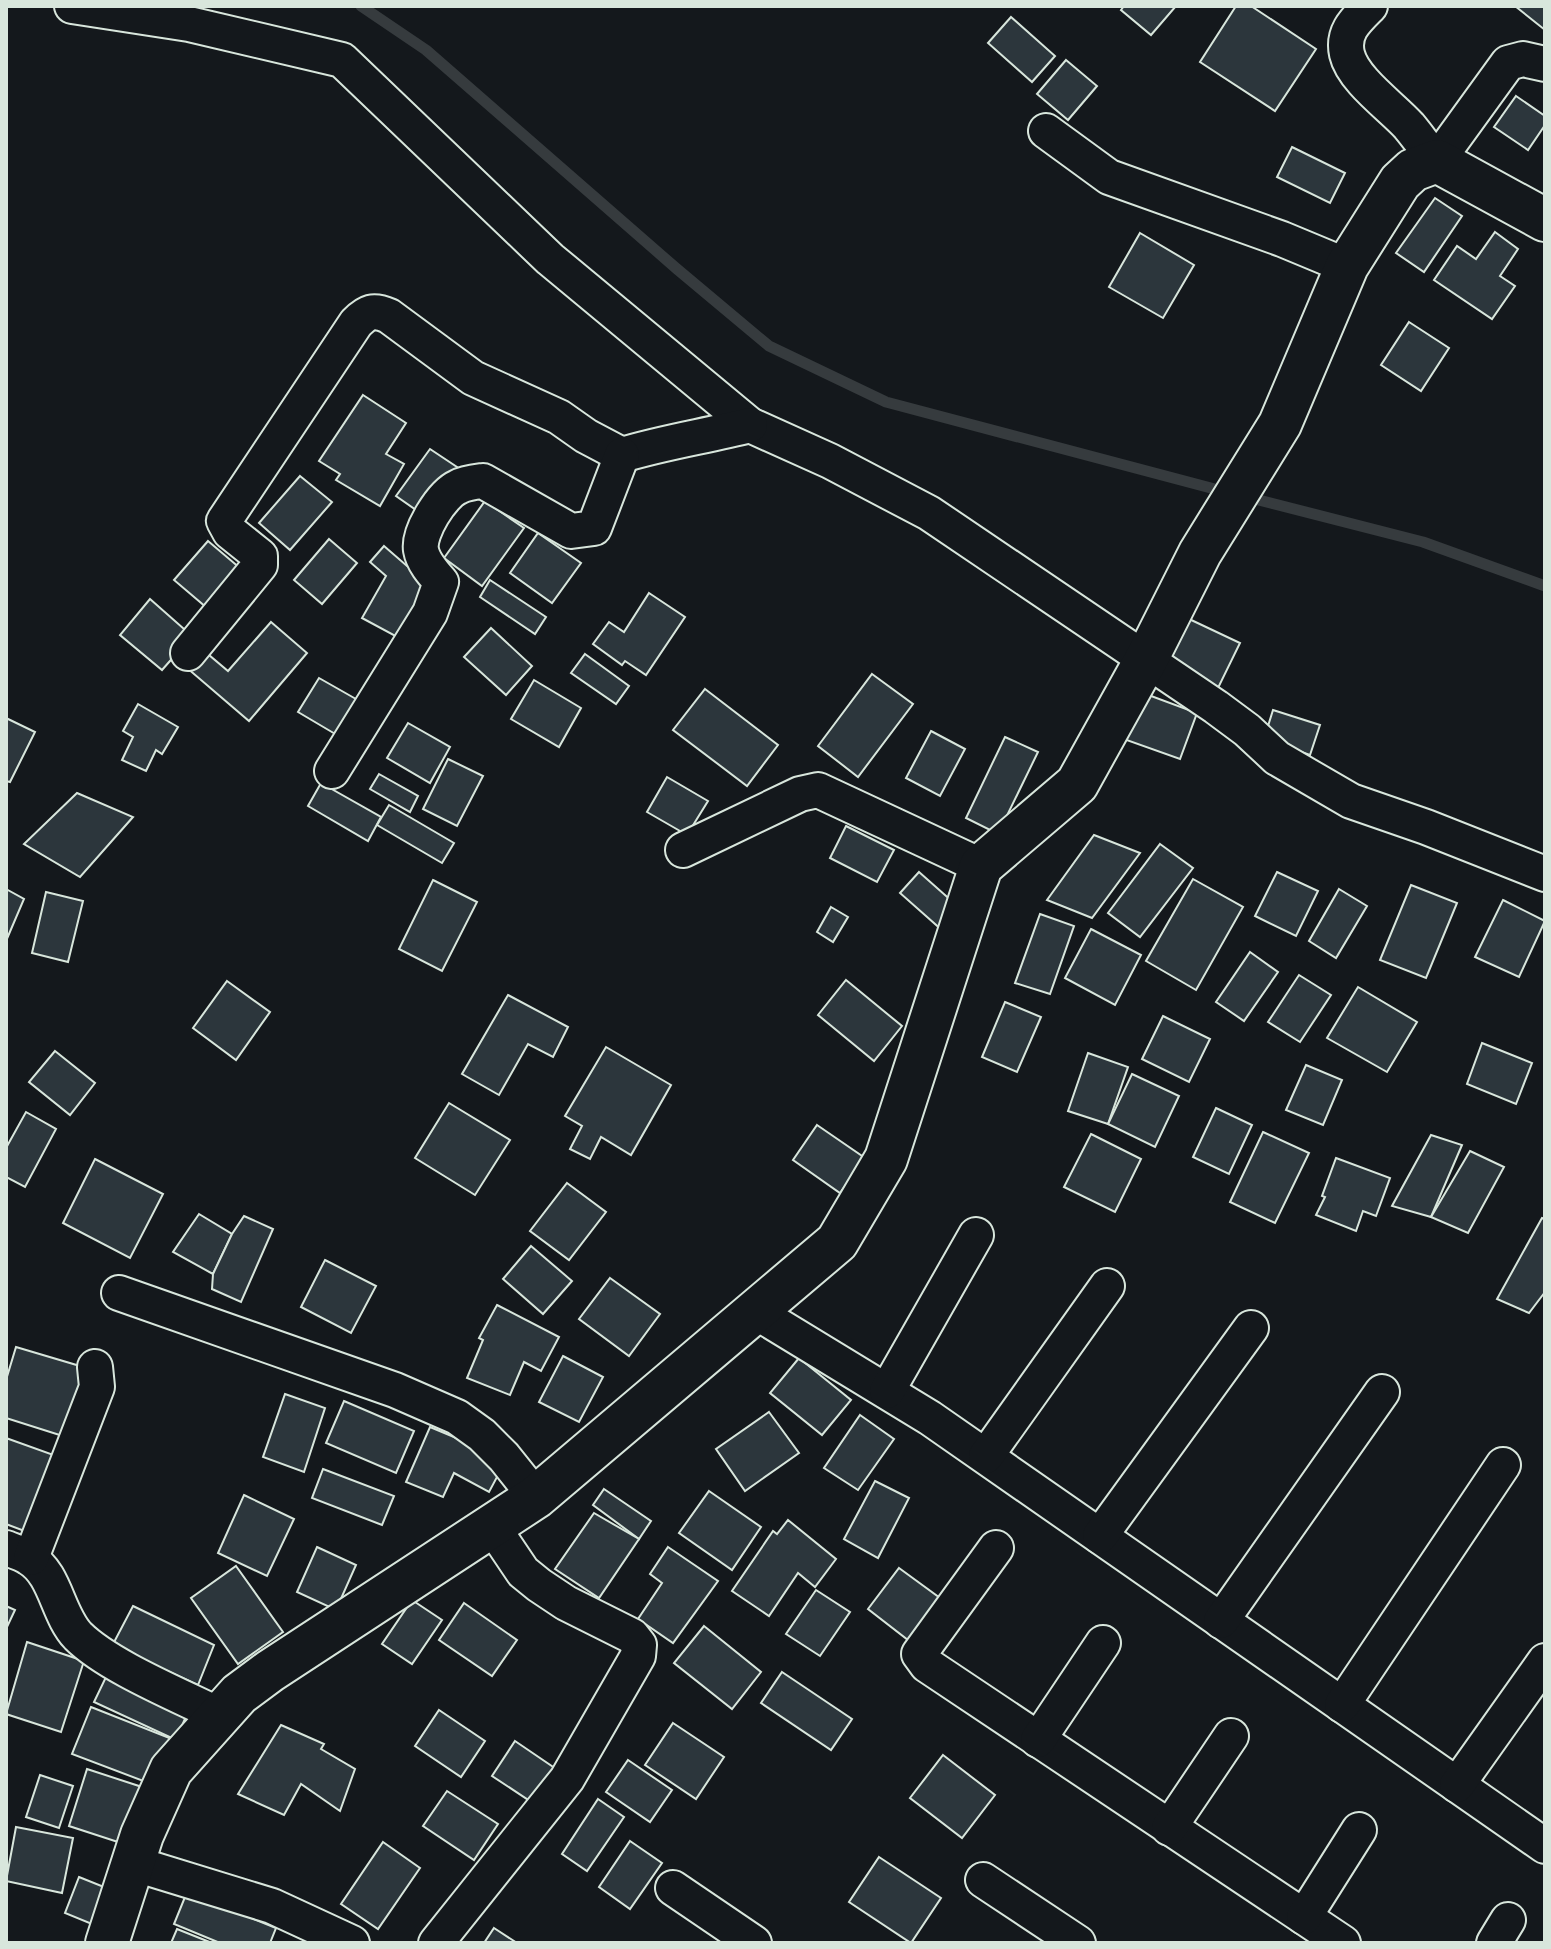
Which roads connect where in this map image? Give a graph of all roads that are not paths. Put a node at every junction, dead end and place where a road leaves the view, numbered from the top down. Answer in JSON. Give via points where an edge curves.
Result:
{"nodes":[{"id":1,"x":72,"y":6,"type":"edge"},
{"id":2,"x":1370,"y":6,"type":"edge"},
{"id":3,"x":1545,"y":64,"type":"edge"},
{"id":4,"x":1046,"y":131,"type":"dead end"},
{"id":5,"x":1437,"y":161,"type":"junction"},
{"id":6,"x":1545,"y":220,"type":"edge"},
{"id":7,"x":1347,"y":266,"type":"junction"},
{"id":8,"x":750,"y":425,"type":"junction"},
{"id":9,"x":622,"y":455,"type":"junction"},
{"id":10,"x":188,"y":653,"type":"dead end"},
{"id":11,"x":1147,"y":658,"type":"junction"},
{"id":12,"x":332,"y":771,"type":"dead end"},
{"id":13,"x":683,"y":850,"type":"dead end"},
{"id":14,"x":981,"y":866,"type":"junction"},
{"id":15,"x":1545,"y":874,"type":"edge"},
{"id":16,"x":976,"y":1235,"type":"dead end"},
{"id":17,"x":1107,"y":1286,"type":"dead end"},
{"id":18,"x":119,"y":1293,"type":"dead end"},
{"id":19,"x":756,"y":1312,"type":"junction"},
{"id":20,"x":1251,"y":1328,"type":"dead end"},
{"id":21,"x":95,"y":1367,"type":"dead end"},
{"id":22,"x":887,"y":1391,"type":"junction"},
{"id":23,"x":1382,"y":1392,"type":"dead end"},
{"id":24,"x":986,"y":1456,"type":"junction"},
{"id":25,"x":1503,"y":1465,"type":"dead end"},
{"id":26,"x":536,"y":1497,"type":"junction"},
{"id":27,"x":492,"y":1526,"type":"junction"},
{"id":28,"x":1100,"y":1536,"type":"junction"},
{"id":29,"x":996,"y":1548,"type":"dead end"},
{"id":30,"x":18,"y":1553,"type":"edge"},
{"id":31,"x":1221,"y":1621,"type":"junction"},
{"id":32,"x":1103,"y":1643,"type":"dead end"},
{"id":33,"x":1545,"y":1661,"type":"edge"},
{"id":34,"x":1342,"y":1705,"type":"junction"},
{"id":35,"x":219,"y":1715,"type":"junction"},
{"id":36,"x":1231,"y":1736,"type":"dead end"},
{"id":37,"x":1038,"y":1740,"type":"junction"},
{"id":38,"x":1457,"y":1785,"type":"junction"},
{"id":39,"x":1169,"y":1828,"type":"junction"},
{"id":40,"x":1359,"y":1830,"type":"dead end"},
{"id":41,"x":1545,"y":1846,"type":"edge"},
{"id":42,"x":132,"y":1863,"type":"junction"},
{"id":43,"x":983,"y":1880,"type":"dead end"},
{"id":44,"x":673,"y":1888,"type":"dead end"},
{"id":45,"x":1304,"y":1917,"type":"junction"},
{"id":46,"x":298,"y":1918,"type":"junction"},
{"id":47,"x":107,"y":1943,"type":"edge"},
{"id":48,"x":328,"y":1943,"type":"edge"},
{"id":49,"x":352,"y":1943,"type":"edge"},
{"id":50,"x":436,"y":1943,"type":"edge"},
{"id":51,"x":754,"y":1943,"type":"edge"},
{"id":52,"x":1078,"y":1943,"type":"edge"},
{"id":53,"x":1343,"y":1943,"type":"edge"}],
"edges":[{"from":1,"to":8,"type":"street","via":[[189,24],[342,60],[550,259]]},
{"from":2,"to":5,"type":"street","via":[[1352,24],[1347,55]]},
{"from":3,"to":5,"type":"street","via":[[1523,59],[1508,63]]},
{"from":4,"to":7,"type":"street","via":[[1109,177]]},
{"from":5,"to":6,"type":"street"},
{"from":5,"to":7,"type":"street","via":[[1413,170],[1400,182]]},
{"from":7,"to":11,"type":"street","via":[[1280,424],[1200,553]]},
{"from":8,"to":9,"type":"street"},
{"from":8,"to":11,"type":"street","via":[[929,513]]},
{"from":9,"to":10,"type":"street","via":[[559,417],[473,378],[389,316],[366,312],[224,521],[260,556],[260,565]]},
{"from":9,"to":12,"type":"street","via":[[594,528],[571,531],[483,481],[458,487],[440,500],[420,547],[441,582],[430,613]]},
{"from":11,"to":14,"type":"street","via":[[1077,784]]},
{"from":11,"to":15,"type":"street","via":[[1277,758],[1351,801]]},
{"from":13,"to":14,"type":"street","via":[[818,790]]},
{"from":14,"to":19,"type":"street","via":[[886,1159],[837,1242]]},
{"from":16,"to":22,"type":"street"},
{"from":17,"to":24,"type":"street"},
{"from":18,"to":26,"type":"street","via":[[457,1417],[504,1457]]},
{"from":19,"to":22,"type":"street"},
{"from":19,"to":26,"type":"street"},
{"from":20,"to":28,"type":"street"},
{"from":21,"to":30,"type":"street","via":[[97,1387]]},
{"from":22,"to":24,"type":"street"},
{"from":23,"to":31,"type":"street"},
{"from":24,"to":28,"type":"street"},
{"from":25,"to":34,"type":"street"},
{"from":26,"to":27,"type":"street"},
{"from":27,"to":35,"type":"street","via":[[270,1671]]},
{"from":27,"to":50,"type":"street","via":[[523,1572],[566,1603],[632,1636],[639,1645],[638,1656],[567,1779]]},
{"from":28,"to":31,"type":"street"},
{"from":29,"to":37,"type":"street","via":[[919,1654],[937,1673]]},
{"from":30,"to":35,"type":"street","via":[[47,1577],[76,1634],[95,1650]]},
{"from":31,"to":34,"type":"street"},
{"from":32,"to":37,"type":"street"},
{"from":33,"to":38,"type":"street"},
{"from":34,"to":38,"type":"street"},
{"from":35,"to":42,"type":"street","via":[[171,1770]]},
{"from":36,"to":39,"type":"street"},
{"from":37,"to":39,"type":"street"},
{"from":38,"to":41,"type":"street"},
{"from":39,"to":45,"type":"street"},
{"from":40,"to":45,"type":"street"},
{"from":42,"to":46,"type":"street"},
{"from":42,"to":47,"type":"street"},
{"from":43,"to":52,"type":"street"},
{"from":44,"to":51,"type":"street"},
{"from":45,"to":53,"type":"street"},
{"from":46,"to":48,"type":"street"},
{"from":46,"to":49,"type":"street"}]}
